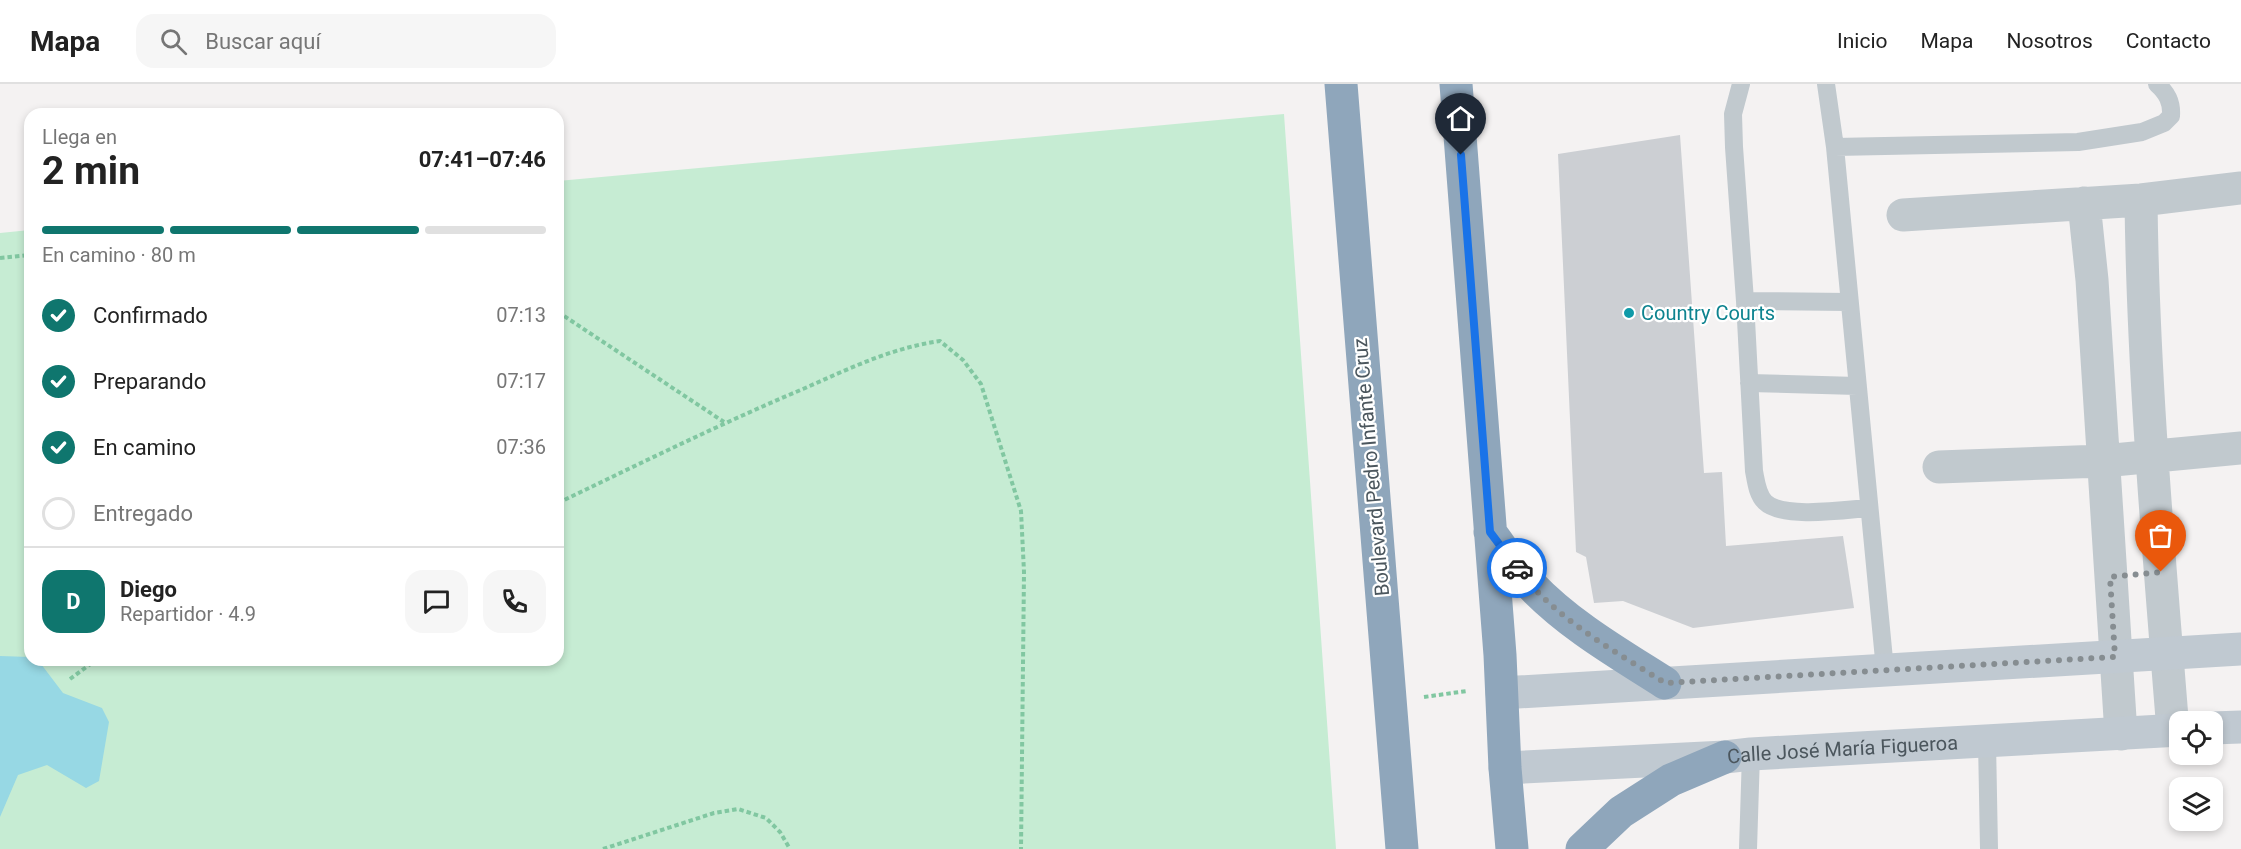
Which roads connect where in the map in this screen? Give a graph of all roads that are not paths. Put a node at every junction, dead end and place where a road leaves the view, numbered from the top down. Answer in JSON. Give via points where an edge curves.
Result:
{"nodes":[{"id":1,"x":1341,"y":84,"type":"edge"},
{"id":2,"x":1456,"y":84,"type":"edge"},
{"id":3,"x":1741,"y":84,"type":"edge"},
{"id":4,"x":1826,"y":84,"type":"edge"},
{"id":5,"x":2157,"y":84,"type":"edge"},
{"id":6,"x":1835,"y":147,"type":"junction"},
{"id":7,"x":2241,"y":188,"type":"edge"},
{"id":8,"x":2141,"y":200,"type":"junction"},
{"id":9,"x":2084,"y":203,"type":"junction"},
{"id":10,"x":1903,"y":215,"type":"dead end"},
{"id":11,"x":1745,"y":301,"type":"junction"},
{"id":12,"x":1849,"y":302,"type":"junction"},
{"id":13,"x":1749,"y":383,"type":"junction"},
{"id":14,"x":1857,"y":386,"type":"junction"},
{"id":15,"x":2241,"y":448,"type":"edge"},
{"id":16,"x":2152,"y":458,"type":"junction"},
{"id":17,"x":2103,"y":461,"type":"junction"},
{"id":18,"x":1939,"y":467,"type":"dead end"},
{"id":19,"x":1868,"y":508,"type":"junction"},
{"id":20,"x":1490,"y":532,"type":"junction"},
{"id":21,"x":2161,"y":572,"type":"junction"},
{"id":22,"x":2110,"y":577,"type":"junction"},
{"id":23,"x":2241,"y":649,"type":"edge"},
{"id":24,"x":2167,"y":653,"type":"junction"},
{"id":25,"x":2115,"y":657,"type":"junction"},
{"id":26,"x":1884,"y":670,"type":"junction"},
{"id":27,"x":1665,"y":683,"type":"junction"},
{"id":28,"x":1501,"y":690,"type":"junction"},
{"id":29,"x":2174,"y":711,"type":"edge"},
{"id":30,"x":2241,"y":727,"type":"edge"},
{"id":31,"x":2223,"y":728,"type":"edge"},
{"id":32,"x":2169,"y":731,"type":"edge"},
{"id":33,"x":2121,"y":734,"type":"junction"},
{"id":34,"x":1987,"y":741,"type":"junction"},
{"id":35,"x":1738,"y":756,"type":"junction"},
{"id":36,"x":1504,"y":768,"type":"junction"},
{"id":37,"x":1402,"y":849,"type":"edge"},
{"id":38,"x":1512,"y":849,"type":"edge"},
{"id":39,"x":1582,"y":849,"type":"edge"},
{"id":40,"x":1748,"y":849,"type":"edge"},
{"id":41,"x":1989,"y":849,"type":"edge"}],
"edges":[{"from":1,"to":37,"type":"highway","name":"Boulevard Pedro Infante Cruz"},
{"from":2,"to":20,"type":"highway"},
{"from":3,"to":11,"type":"lane","via":[[1733,114]]},
{"from":4,"to":6,"type":"lane"},
{"from":5,"to":6,"type":"lane","via":[[2166,92],[2172,106],[2171,116],[2142,132],[2078,142]]},
{"from":6,"to":12,"type":"lane"},
{"from":7,"to":8,"type":"street"},
{"from":8,"to":9,"type":"street"},
{"from":8,"to":16,"type":"street","via":[[2142,299]]},
{"from":9,"to":10,"type":"street"},
{"from":9,"to":17,"type":"street"},
{"from":11,"to":12,"type":"lane"},
{"from":11,"to":13,"type":"lane"},
{"from":12,"to":14,"type":"lane"},
{"from":13,"to":14,"type":"lane"},
{"from":13,"to":19,"type":"lane","via":[[1754,471],[1764,502],[1808,513]]},
{"from":14,"to":19,"type":"lane"},
{"from":15,"to":16,"type":"street"},
{"from":16,"to":17,"type":"street"},
{"from":16,"to":21,"type":"street"},
{"from":17,"to":18,"type":"street"},
{"from":17,"to":22,"type":"street"},
{"from":19,"to":26,"type":"lane"},
{"from":20,"to":27,"type":"highway","via":[[1528,583],[1558,610]]},
{"from":20,"to":28,"type":"highway"},
{"from":21,"to":22,"type":"street"},
{"from":21,"to":24,"type":"street"},
{"from":22,"to":25,"type":"street"},
{"from":23,"to":24,"type":"street"},
{"from":24,"to":25,"type":"street"},
{"from":24,"to":29,"type":"street"},
{"from":25,"to":26,"type":"street"},
{"from":25,"to":33,"type":"street"},
{"from":26,"to":27,"type":"street"},
{"from":27,"to":28,"type":"street"},
{"from":28,"to":36,"type":"highway"},
{"from":30,"to":31,"type":"street"},
{"from":32,"to":33,"type":"street","name":"Calle José María Figueroa"},
{"from":33,"to":34,"type":"street","name":"Calle José María Figueroa"},
{"from":34,"to":35,"type":"street","name":"Calle José María Figueroa"},
{"from":34,"to":41,"type":"lane"},
{"from":35,"to":36,"type":"street","name":"Calle José María Figueroa"},
{"from":35,"to":39,"type":"highway","via":[[1671,780],[1621,812]]},
{"from":35,"to":40,"type":"lane"},
{"from":36,"to":38,"type":"highway"}]}
